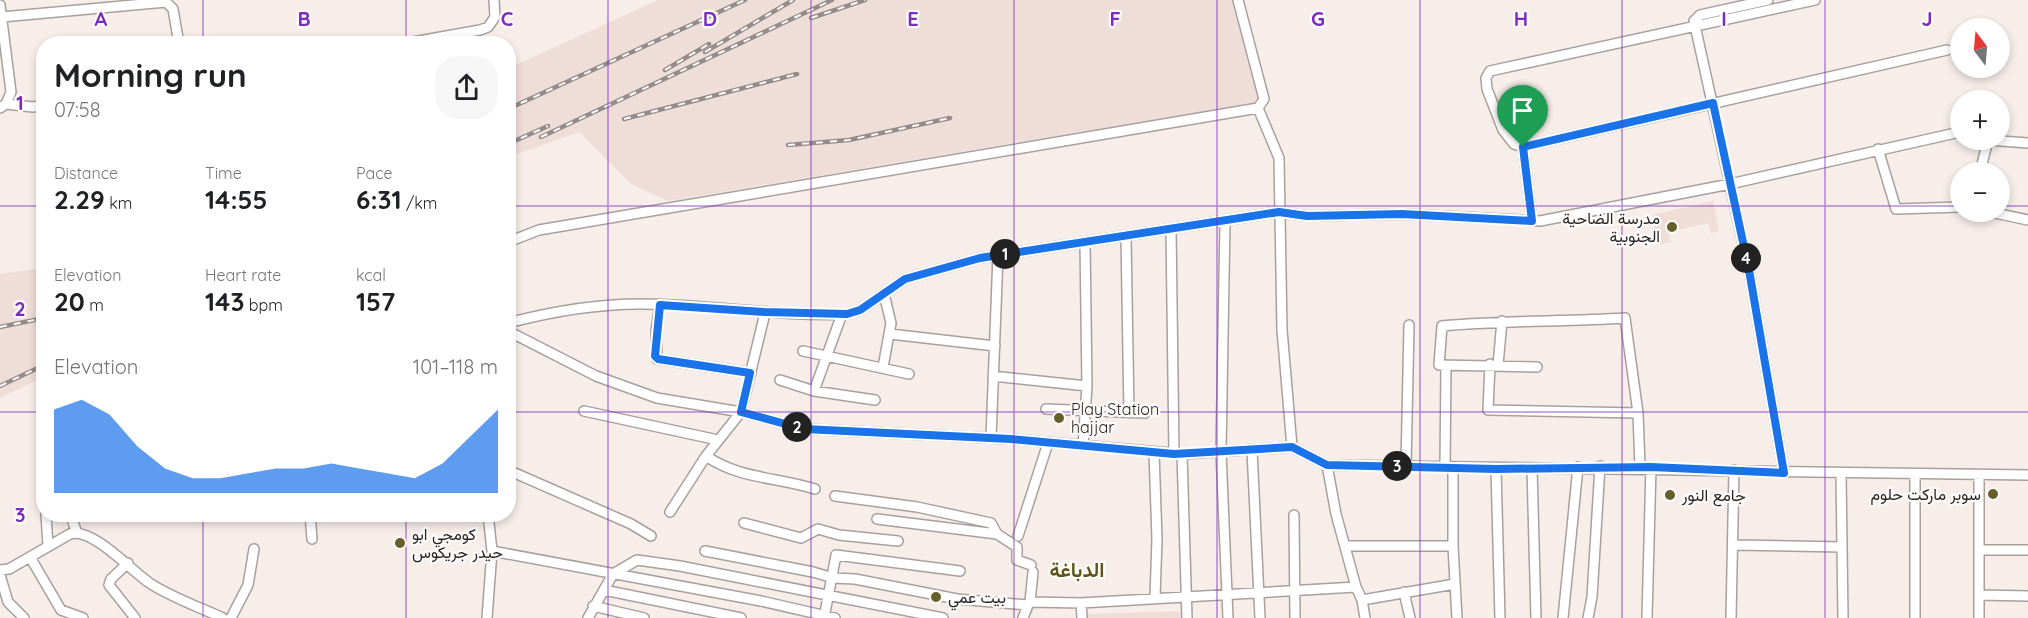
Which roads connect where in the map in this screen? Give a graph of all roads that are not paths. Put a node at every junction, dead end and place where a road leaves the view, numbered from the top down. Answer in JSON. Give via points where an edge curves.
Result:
{"nodes":[{"id":1,"x":494,"y":0,"type":"edge"},
{"id":2,"x":1238,"y":0,"type":"edge"},
{"id":3,"x":1768,"y":0,"type":"edge"},
{"id":4,"x":1815,"y":0,"type":"edge"},
{"id":5,"x":0,"y":5,"type":"edge"},
{"id":6,"x":2,"y":17,"type":"junction"},
{"id":7,"x":1695,"y":26,"type":"junction"},
{"id":8,"x":178,"y":36,"type":"edge"},
{"id":9,"x":443,"y":36,"type":"edge"},
{"id":10,"x":1947,"y":50,"type":"dead end"},
{"id":11,"x":1713,"y":103,"type":"junction"},
{"id":12,"x":3,"y":106,"type":"edge"},
{"id":13,"x":36,"y":106,"type":"edge"},
{"id":14,"x":1258,"y":108,"type":"junction"},
{"id":15,"x":1950,"y":134,"type":"edge"},
{"id":16,"x":2028,"y":143,"type":"edge"},
{"id":17,"x":1523,"y":147,"type":"junction"},
{"id":18,"x":1878,"y":149,"type":"junction"},
{"id":19,"x":1982,"y":162,"type":"edge"},
{"id":20,"x":1730,"y":184,"type":"junction"},
{"id":21,"x":1950,"y":207,"type":"edge"},
{"id":22,"x":1279,"y":212,"type":"junction"},
{"id":23,"x":2010,"y":216,"type":"edge"},
{"id":24,"x":1225,"y":220,"type":"junction"},
{"id":25,"x":2028,"y":220,"type":"edge"},
{"id":26,"x":1532,"y":221,"type":"junction"},
{"id":27,"x":1171,"y":229,"type":"junction"},
{"id":28,"x":1126,"y":236,"type":"junction"},
{"id":29,"x":516,"y":239,"type":"edge"},
{"id":30,"x":1085,"y":242,"type":"junction"},
{"id":31,"x":998,"y":255,"type":"junction"},
{"id":32,"x":884,"y":294,"type":"junction"},
{"id":33,"x":660,"y":305,"type":"junction"},
{"id":34,"x":765,"y":312,"type":"junction"},
{"id":35,"x":842,"y":314,"type":"junction"},
{"id":36,"x":516,"y":320,"type":"edge"},
{"id":37,"x":1502,"y":321,"type":"junction"},
{"id":38,"x":1408,"y":325,"type":"dead end"},
{"id":39,"x":890,"y":334,"type":"junction"},
{"id":40,"x":516,"y":335,"type":"edge"},
{"id":41,"x":994,"y":346,"type":"junction"},
{"id":42,"x":803,"y":351,"type":"dead end"},
{"id":43,"x":828,"y":356,"type":"junction"},
{"id":44,"x":1446,"y":365,"type":"junction"},
{"id":45,"x":1494,"y":365,"type":"junction"},
{"id":46,"x":883,"y":367,"type":"junction"},
{"id":47,"x":1537,"y":368,"type":"dead end"},
{"id":48,"x":750,"y":373,"type":"junction"},
{"id":49,"x":909,"y":374,"type":"dead end"},
{"id":50,"x":993,"y":376,"type":"junction"},
{"id":51,"x":780,"y":380,"type":"dead end"},
{"id":52,"x":1087,"y":386,"type":"junction"},
{"id":53,"x":814,"y":392,"type":"junction"},
{"id":54,"x":875,"y":400,"type":"dead end"},
{"id":55,"x":1046,"y":409,"type":"dead end"},
{"id":56,"x":584,"y":411,"type":"dead end"},
{"id":57,"x":1086,"y":411,"type":"junction"},
{"id":58,"x":741,"y":412,"type":"junction"},
{"id":59,"x":1129,"y":413,"type":"junction"},
{"id":60,"x":1145,"y":413,"type":"dead end"},
{"id":61,"x":1638,"y":413,"type":"junction"},
{"id":62,"x":991,"y":438,"type":"junction"},
{"id":63,"x":718,"y":440,"type":"junction"},
{"id":64,"x":1048,"y":443,"type":"junction"},
{"id":65,"x":1083,"y":446,"type":"junction"},
{"id":66,"x":1292,"y":447,"type":"junction"},
{"id":67,"x":1252,"y":450,"type":"junction"},
{"id":68,"x":1154,"y":452,"type":"junction"},
{"id":69,"x":1221,"y":452,"type":"junction"},
{"id":70,"x":1178,"y":454,"type":"junction"},
{"id":71,"x":706,"y":456,"type":"junction"},
{"id":72,"x":1327,"y":465,"type":"junction"},
{"id":73,"x":1406,"y":466,"type":"junction"},
{"id":74,"x":1600,"y":466,"type":"junction"},
{"id":75,"x":1449,"y":467,"type":"junction"},
{"id":76,"x":1578,"y":467,"type":"junction"},
{"id":77,"x":1640,"y":467,"type":"junction"},
{"id":78,"x":1651,"y":467,"type":"junction"},
{"id":79,"x":1532,"y":468,"type":"junction"},
{"id":80,"x":1496,"y":469,"type":"junction"},
{"id":81,"x":1734,"y":470,"type":"junction"},
{"id":82,"x":1841,"y":472,"type":"junction"},
{"id":83,"x":516,"y":473,"type":"edge"},
{"id":84,"x":1784,"y":473,"type":"junction"},
{"id":85,"x":1915,"y":474,"type":"junction"},
{"id":86,"x":1979,"y":475,"type":"junction"},
{"id":87,"x":2028,"y":475,"type":"edge"},
{"id":88,"x":815,"y":489,"type":"dead end"},
{"id":89,"x":835,"y":496,"type":"dead end"},
{"id":90,"x":670,"y":512,"type":"dead end"},
{"id":91,"x":1294,"y":515,"type":"dead end"},
{"id":92,"x":877,"y":519,"type":"dead end"},
{"id":93,"x":46,"y":522,"type":"edge"},
{"id":94,"x":73,"y":522,"type":"edge"},
{"id":95,"x":311,"y":522,"type":"edge"},
{"id":96,"x":489,"y":522,"type":"edge"},
{"id":97,"x":744,"y":523,"type":"dead end"},
{"id":98,"x":77,"y":532,"type":"junction"},
{"id":99,"x":997,"y":534,"type":"junction"},
{"id":100,"x":839,"y":535,"type":"junction"},
{"id":101,"x":651,"y":536,"type":"dead end"},
{"id":102,"x":1018,"y":536,"type":"dead end"},
{"id":103,"x":312,"y":539,"type":"dead end"},
{"id":104,"x":898,"y":541,"type":"dead end"},
{"id":105,"x":1733,"y":545,"type":"junction"},
{"id":106,"x":48,"y":546,"type":"junction"},
{"id":107,"x":1346,"y":546,"type":"junction"},
{"id":108,"x":1453,"y":546,"type":"junction"},
{"id":109,"x":1842,"y":547,"type":"junction"},
{"id":110,"x":254,"y":549,"type":"dead end"},
{"id":111,"x":2028,"y":549,"type":"edge"},
{"id":112,"x":1979,"y":550,"type":"junction"},
{"id":113,"x":492,"y":551,"type":"junction"},
{"id":114,"x":705,"y":551,"type":"dead end"},
{"id":115,"x":836,"y":555,"type":"junction"},
{"id":116,"x":30,"y":557,"type":"junction"},
{"id":117,"x":128,"y":563,"type":"junction"},
{"id":118,"x":0,"y":570,"type":"edge"},
{"id":119,"x":960,"y":572,"type":"dead end"},
{"id":120,"x":613,"y":574,"type":"junction"},
{"id":121,"x":0,"y":575,"type":"edge"},
{"id":122,"x":833,"y":578,"type":"junction"},
{"id":123,"x":1455,"y":584,"type":"junction"},
{"id":124,"x":1356,"y":587,"type":"junction"},
{"id":125,"x":604,"y":590,"type":"junction"},
{"id":126,"x":1295,"y":590,"type":"junction"},
{"id":127,"x":1259,"y":592,"type":"junction"},
{"id":128,"x":1404,"y":592,"type":"junction"},
{"id":129,"x":1227,"y":593,"type":"junction"},
{"id":130,"x":1186,"y":595,"type":"junction"},
{"id":131,"x":1979,"y":595,"type":"junction"},
{"id":132,"x":2028,"y":596,"type":"edge"},
{"id":133,"x":829,"y":597,"type":"junction"},
{"id":134,"x":1155,"y":597,"type":"junction"},
{"id":135,"x":1362,"y":600,"type":"junction"},
{"id":136,"x":1029,"y":603,"type":"junction"},
{"id":137,"x":1081,"y":603,"type":"junction"},
{"id":138,"x":4,"y":604,"type":"edge"},
{"id":139,"x":593,"y":606,"type":"junction"},
{"id":140,"x":824,"y":617,"type":"edge"},
{"id":141,"x":24,"y":618,"type":"edge"},
{"id":142,"x":83,"y":618,"type":"edge"},
{"id":143,"x":135,"y":618,"type":"edge"},
{"id":144,"x":223,"y":618,"type":"edge"},
{"id":145,"x":231,"y":618,"type":"edge"},
{"id":146,"x":487,"y":618,"type":"edge"},
{"id":147,"x":588,"y":618,"type":"edge"},
{"id":148,"x":644,"y":618,"type":"edge"},
{"id":149,"x":741,"y":618,"type":"edge"},
{"id":150,"x":835,"y":618,"type":"edge"},
{"id":151,"x":943,"y":618,"type":"edge"},
{"id":152,"x":1023,"y":618,"type":"edge"},
{"id":153,"x":1082,"y":618,"type":"edge"},
{"id":154,"x":1187,"y":618,"type":"edge"},
{"id":155,"x":1228,"y":618,"type":"edge"},
{"id":156,"x":1260,"y":618,"type":"edge"},
{"id":157,"x":1295,"y":618,"type":"edge"},
{"id":158,"x":1365,"y":618,"type":"edge"},
{"id":159,"x":1410,"y":618,"type":"edge"},
{"id":160,"x":1457,"y":618,"type":"edge"},
{"id":161,"x":1500,"y":618,"type":"edge"},
{"id":162,"x":1536,"y":618,"type":"edge"},
{"id":163,"x":1563,"y":618,"type":"edge"},
{"id":164,"x":1588,"y":618,"type":"edge"},
{"id":165,"x":1647,"y":618,"type":"edge"},
{"id":166,"x":1731,"y":618,"type":"edge"},
{"id":167,"x":1843,"y":618,"type":"edge"},
{"id":168,"x":1915,"y":618,"type":"edge"},
{"id":169,"x":1979,"y":618,"type":"edge"}],
"edges":[{"from":1,"to":9,"type":"street","via":[[495,17],[484,28]]},
{"from":2,"to":14,"type":"street","via":[[1264,99]]},
{"from":3,"to":7,"type":"street","via":[[1700,15]]},
{"from":4,"to":7,"type":"street"},
{"from":5,"to":6,"type":"street"},
{"from":6,"to":8,"type":"street","via":[[166,2],[173,9]]},
{"from":6,"to":12,"type":"street","via":[[11,86]]},
{"from":7,"to":11,"type":"street"},
{"from":7,"to":17,"type":"street","via":[[1490,71],[1487,88],[1503,130],[1514,144]]},
{"from":10,"to":11,"type":"street"},
{"from":11,"to":17,"type":"street"},
{"from":11,"to":20,"type":"street"},
{"from":12,"to":13,"type":"street"},
{"from":14,"to":22,"type":"street","via":[[1279,158]]},
{"from":14,"to":29,"type":"street","via":[[539,230]]},
{"from":15,"to":18,"type":"street"},
{"from":16,"to":19,"type":"street","via":[[1988,140]]},
{"from":17,"to":26,"type":"street"},
{"from":18,"to":20,"type":"street"},
{"from":18,"to":21,"type":"street","via":[[1896,210]]},
{"from":20,"to":26,"type":"street"},
{"from":20,"to":84,"type":"street"},
{"from":22,"to":24,"type":"street"},
{"from":22,"to":26,"type":"street","via":[[1307,216],[1402,214]]},
{"from":22,"to":66,"type":"street","via":[[1282,330]]},
{"from":23,"to":25,"type":"street"},
{"from":24,"to":27,"type":"street"},
{"from":24,"to":69,"type":"street"},
{"from":27,"to":28,"type":"street"},
{"from":27,"to":70,"type":"street"},
{"from":28,"to":30,"type":"street"},
{"from":28,"to":59,"type":"street"},
{"from":30,"to":31,"type":"street"},
{"from":30,"to":52,"type":"street"},
{"from":31,"to":32,"type":"street","via":[[914,276]]},
{"from":31,"to":41,"type":"street"},
{"from":32,"to":35,"type":"street","via":[[860,310]]},
{"from":32,"to":39,"type":"street"},
{"from":33,"to":34,"type":"street"},
{"from":33,"to":36,"type":"street","via":[[545,313]]},
{"from":33,"to":48,"type":"street","via":[[657,359]]},
{"from":34,"to":35,"type":"street"},
{"from":34,"to":48,"type":"street"},
{"from":35,"to":43,"type":"street"},
{"from":37,"to":44,"type":"street","via":[[1442,326],[1439,365]]},
{"from":37,"to":45,"type":"street"},
{"from":37,"to":61,"type":"street","via":[[1625,318]]},
{"from":38,"to":73,"type":"street"},
{"from":39,"to":41,"type":"street"},
{"from":39,"to":46,"type":"street"},
{"from":40,"to":58,"type":"street","via":[[596,376],[647,394]]},
{"from":41,"to":50,"type":"street"},
{"from":42,"to":43,"type":"street"},
{"from":43,"to":46,"type":"street"},
{"from":43,"to":53,"type":"street"},
{"from":44,"to":45,"type":"street"},
{"from":44,"to":75,"type":"street"},
{"from":45,"to":47,"type":"street"},
{"from":45,"to":61,"type":"street","via":[[1488,410]]},
{"from":46,"to":49,"type":"street"},
{"from":48,"to":58,"type":"street"},
{"from":50,"to":52,"type":"street"},
{"from":50,"to":62,"type":"street"},
{"from":51,"to":53,"type":"street"},
{"from":52,"to":57,"type":"street"},
{"from":53,"to":54,"type":"street"},
{"from":55,"to":57,"type":"street"},
{"from":56,"to":63,"type":"street"},
{"from":57,"to":59,"type":"street"},
{"from":57,"to":65,"type":"street"},
{"from":58,"to":62,"type":"street","via":[[804,429]]},
{"from":58,"to":63,"type":"street"},
{"from":59,"to":60,"type":"street"},
{"from":61,"to":77,"type":"street"},
{"from":62,"to":64,"type":"street"},
{"from":63,"to":71,"type":"street"},
{"from":64,"to":65,"type":"street"},
{"from":64,"to":102,"type":"street"},
{"from":65,"to":68,"type":"street"},
{"from":66,"to":67,"type":"street"},
{"from":66,"to":72,"type":"street"},
{"from":67,"to":69,"type":"street"},
{"from":67,"to":127,"type":"street"},
{"from":68,"to":70,"type":"street"},
{"from":68,"to":134,"type":"street"},
{"from":69,"to":70,"type":"street"},
{"from":69,"to":129,"type":"street"},
{"from":70,"to":130,"type":"street"},
{"from":71,"to":88,"type":"street","via":[[722,468]]},
{"from":71,"to":90,"type":"street"},
{"from":72,"to":73,"type":"street"},
{"from":72,"to":107,"type":"street"},
{"from":73,"to":75,"type":"street"},
{"from":74,"to":76,"type":"street"},
{"from":74,"to":77,"type":"street"},
{"from":74,"to":164,"type":"street"},
{"from":75,"to":80,"type":"street"},
{"from":75,"to":108,"type":"street"},
{"from":76,"to":79,"type":"street"},
{"from":76,"to":163,"type":"street"},
{"from":77,"to":78,"type":"street"},
{"from":78,"to":81,"type":"street"},
{"from":78,"to":165,"type":"street"},
{"from":79,"to":80,"type":"street"},
{"from":79,"to":162,"type":"street"},
{"from":80,"to":161,"type":"street"},
{"from":81,"to":84,"type":"street"},
{"from":81,"to":105,"type":"street"},
{"from":82,"to":84,"type":"street"},
{"from":82,"to":85,"type":"street"},
{"from":82,"to":109,"type":"street"},
{"from":83,"to":101,"type":"street"},
{"from":85,"to":86,"type":"street"},
{"from":85,"to":168,"type":"street"},
{"from":86,"to":87,"type":"street"},
{"from":86,"to":112,"type":"street"},
{"from":89,"to":99,"type":"street","via":[[917,507],[991,523]]},
{"from":91,"to":126,"type":"street"},
{"from":92,"to":99,"type":"street"},
{"from":93,"to":106,"type":"street"},
{"from":94,"to":98,"type":"street"},
{"from":95,"to":103,"type":"street"},
{"from":96,"to":113,"type":"street"},
{"from":97,"to":100,"type":"street","via":[[801,537],[815,530]]},
{"from":98,"to":106,"type":"street"},
{"from":98,"to":117,"type":"street"},
{"from":99,"to":136,"type":"street","via":[[1017,547],[1017,560],[1032,569]]},
{"from":100,"to":104,"type":"street"},
{"from":100,"to":115,"type":"street"},
{"from":105,"to":109,"type":"street"},
{"from":105,"to":166,"type":"street"},
{"from":106,"to":116,"type":"street"},
{"from":107,"to":108,"type":"street"},
{"from":107,"to":124,"type":"street"},
{"from":108,"to":123,"type":"street"},
{"from":109,"to":167,"type":"street"},
{"from":110,"to":145,"type":"street","via":[[248,585]]},
{"from":111,"to":112,"type":"street"},
{"from":112,"to":131,"type":"street"},
{"from":113,"to":120,"type":"street"},
{"from":113,"to":146,"type":"street"},
{"from":114,"to":122,"type":"street"},
{"from":115,"to":119,"type":"street"},
{"from":115,"to":122,"type":"street"},
{"from":116,"to":118,"type":"street"},
{"from":116,"to":142,"type":"street","via":[[61,609]]},
{"from":117,"to":143,"type":"street","via":[[109,585]]},
{"from":117,"to":144,"type":"street","via":[[149,583]]},
{"from":120,"to":125,"type":"street"},
{"from":120,"to":133,"type":"street","via":[[637,560]]},
{"from":120,"to":140,"type":"street","via":[[761,601]]},
{"from":121,"to":138,"type":"street"},
{"from":122,"to":133,"type":"street"},
{"from":122,"to":136,"type":"street","via":[[957,599]]},
{"from":123,"to":128,"type":"street"},
{"from":123,"to":160,"type":"street"},
{"from":124,"to":126,"type":"street"},
{"from":124,"to":135,"type":"street"},
{"from":125,"to":139,"type":"street"},
{"from":125,"to":149,"type":"street"},
{"from":126,"to":127,"type":"street"},
{"from":126,"to":157,"type":"street"},
{"from":127,"to":129,"type":"street"},
{"from":127,"to":156,"type":"street"},
{"from":128,"to":135,"type":"street"},
{"from":128,"to":159,"type":"street"},
{"from":129,"to":130,"type":"street"},
{"from":129,"to":155,"type":"street"},
{"from":130,"to":134,"type":"street"},
{"from":130,"to":154,"type":"street"},
{"from":131,"to":132,"type":"street"},
{"from":131,"to":169,"type":"street"},
{"from":133,"to":140,"type":"street"},
{"from":133,"to":151,"type":"street"},
{"from":134,"to":137,"type":"street"},
{"from":135,"to":158,"type":"street"},
{"from":136,"to":137,"type":"street"},
{"from":136,"to":152,"type":"street"},
{"from":137,"to":153,"type":"street"},
{"from":138,"to":141,"type":"street"},
{"from":139,"to":147,"type":"street"},
{"from":139,"to":148,"type":"street"},
{"from":140,"to":150,"type":"street"}]}
